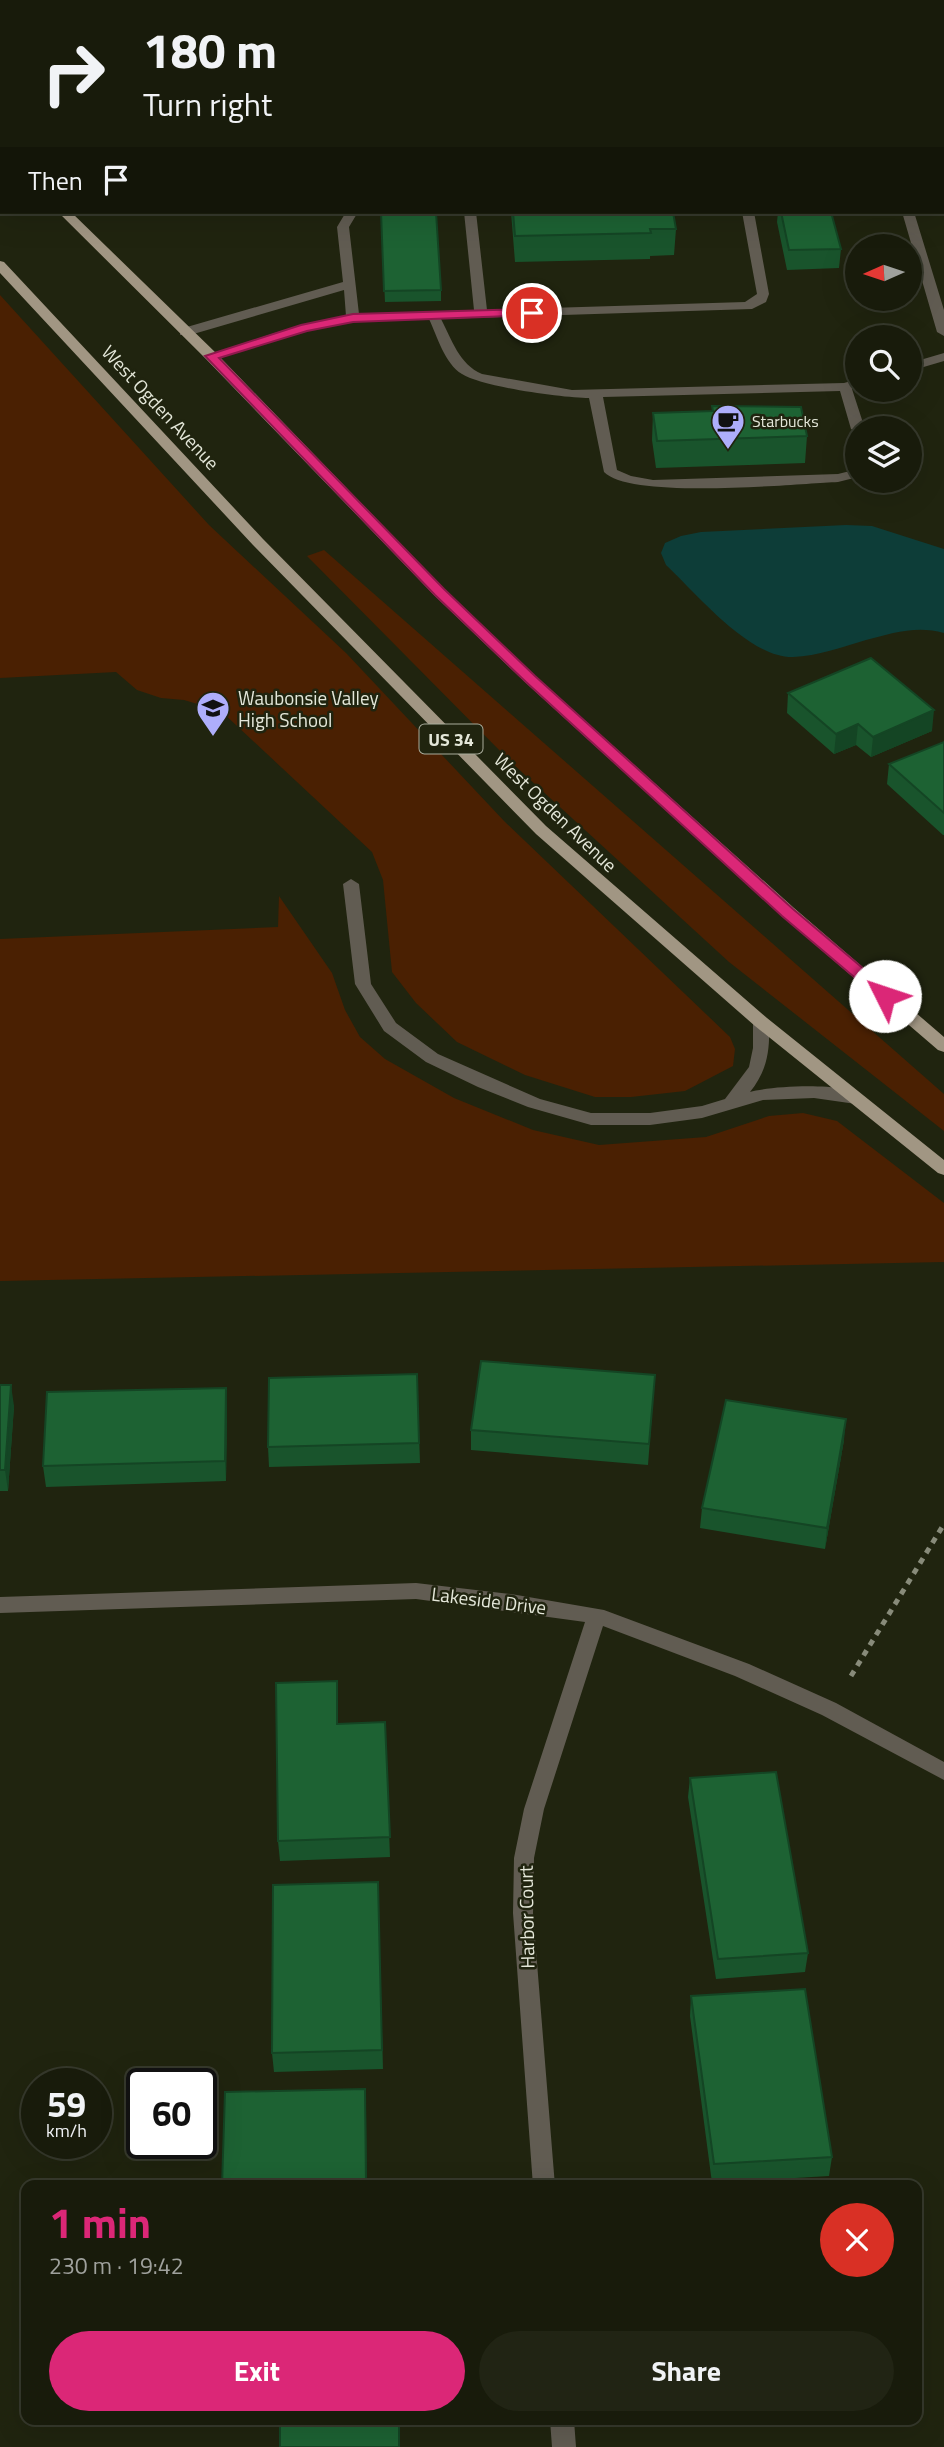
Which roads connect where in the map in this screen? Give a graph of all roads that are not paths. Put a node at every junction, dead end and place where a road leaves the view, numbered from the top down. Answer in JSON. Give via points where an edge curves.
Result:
{"nodes":[{"id":1,"x":66,"y":214,"type":"edge"},
{"id":2,"x":351,"y":214,"type":"edge"},
{"id":3,"x":470,"y":214,"type":"edge"},
{"id":4,"x":748,"y":214,"type":"edge"},
{"id":5,"x":909,"y":214,"type":"edge"},
{"id":6,"x":0,"y":265,"type":"edge"},
{"id":7,"x":350,"y":284,"type":"junction"},
{"id":8,"x":481,"y":314,"type":"junction"},
{"id":9,"x":433,"y":315,"type":"junction"},
{"id":10,"x":353,"y":318,"type":"junction"},
{"id":11,"x":185,"y":332,"type":"junction"},
{"id":12,"x":944,"y":332,"type":"edge"},
{"id":13,"x":211,"y":356,"type":"junction"},
{"id":14,"x":944,"y":357,"type":"edge"},
{"id":15,"x":922,"y":363,"type":"edge"},
{"id":16,"x":845,"y":385,"type":"edge"},
{"id":17,"x":595,"y":393,"type":"junction"},
{"id":18,"x":845,"y":475,"type":"edge"},
{"id":19,"x":351,"y":884,"type":"dead end"},
{"id":20,"x":761,"y":1022,"type":"junction"},
{"id":21,"x":944,"y":1046,"type":"edge"},
{"id":22,"x":856,"y":1098,"type":"junction"},
{"id":23,"x":731,"y":1102,"type":"junction"},
{"id":24,"x":944,"y":1169,"type":"edge"},
{"id":25,"x":0,"y":1605,"type":"edge"},
{"id":26,"x":597,"y":1616,"type":"junction"},
{"id":27,"x":944,"y":1772,"type":"edge"},
{"id":28,"x":544,"y":2180,"type":"edge"},
{"id":29,"x":562,"y":2425,"type":"edge"},
{"id":30,"x":564,"y":2447,"type":"edge"}],
"edges":[{"from":1,"to":11,"type":"main road"},
{"from":2,"to":7,"type":"street","via":[[343,227]]},
{"from":3,"to":8,"type":"street"},
{"from":4,"to":8,"type":"street","via":[[763,294],[756,303],[737,308]]},
{"from":5,"to":12,"type":"street"},
{"from":6,"to":20,"type":"main road","name":"West Ogden Avenue","number":"US 34","via":[[258,542],[541,830]]},
{"from":7,"to":10,"type":"street"},
{"from":7,"to":11,"type":"street"},
{"from":8,"to":9,"type":"street"},
{"from":9,"to":10,"type":"street"},
{"from":9,"to":17,"type":"street","via":[[465,371],[558,391]]},
{"from":10,"to":13,"type":"street"},
{"from":11,"to":13,"type":"main road"},
{"from":13,"to":21,"type":"main road","via":[[439,592],[530,679]]},
{"from":14,"to":15,"type":"street"},
{"from":16,"to":17,"type":"street"},
{"from":17,"to":18,"type":"street","via":[[611,472],[627,480],[653,484]]},
{"from":19,"to":23,"type":"street","via":[[363,984],[390,1027],[432,1058],[534,1103],[591,1119],[650,1119],[702,1112]]},
{"from":20,"to":22,"type":"main road","name":"West Ogden Avenue","number":"US 34"},
{"from":20,"to":23,"type":"street","via":[[763,1055],[751,1082]]},
{"from":22,"to":23,"type":"street","via":[[814,1092],[763,1094]]},
{"from":22,"to":24,"type":"main road","name":"West Ogden Avenue","number":"US 34"},
{"from":25,"to":26,"type":"street","name":"Lakeside Drive","via":[[416,1591]]},
{"from":26,"to":27,"type":"street","name":"Lakeside Drive","via":[[743,1670],[829,1709]]},
{"from":26,"to":28,"type":"street","name":"Harbor Court","via":[[534,1809],[524,1858],[523,1913]]},
{"from":29,"to":30,"type":"street"}]}
